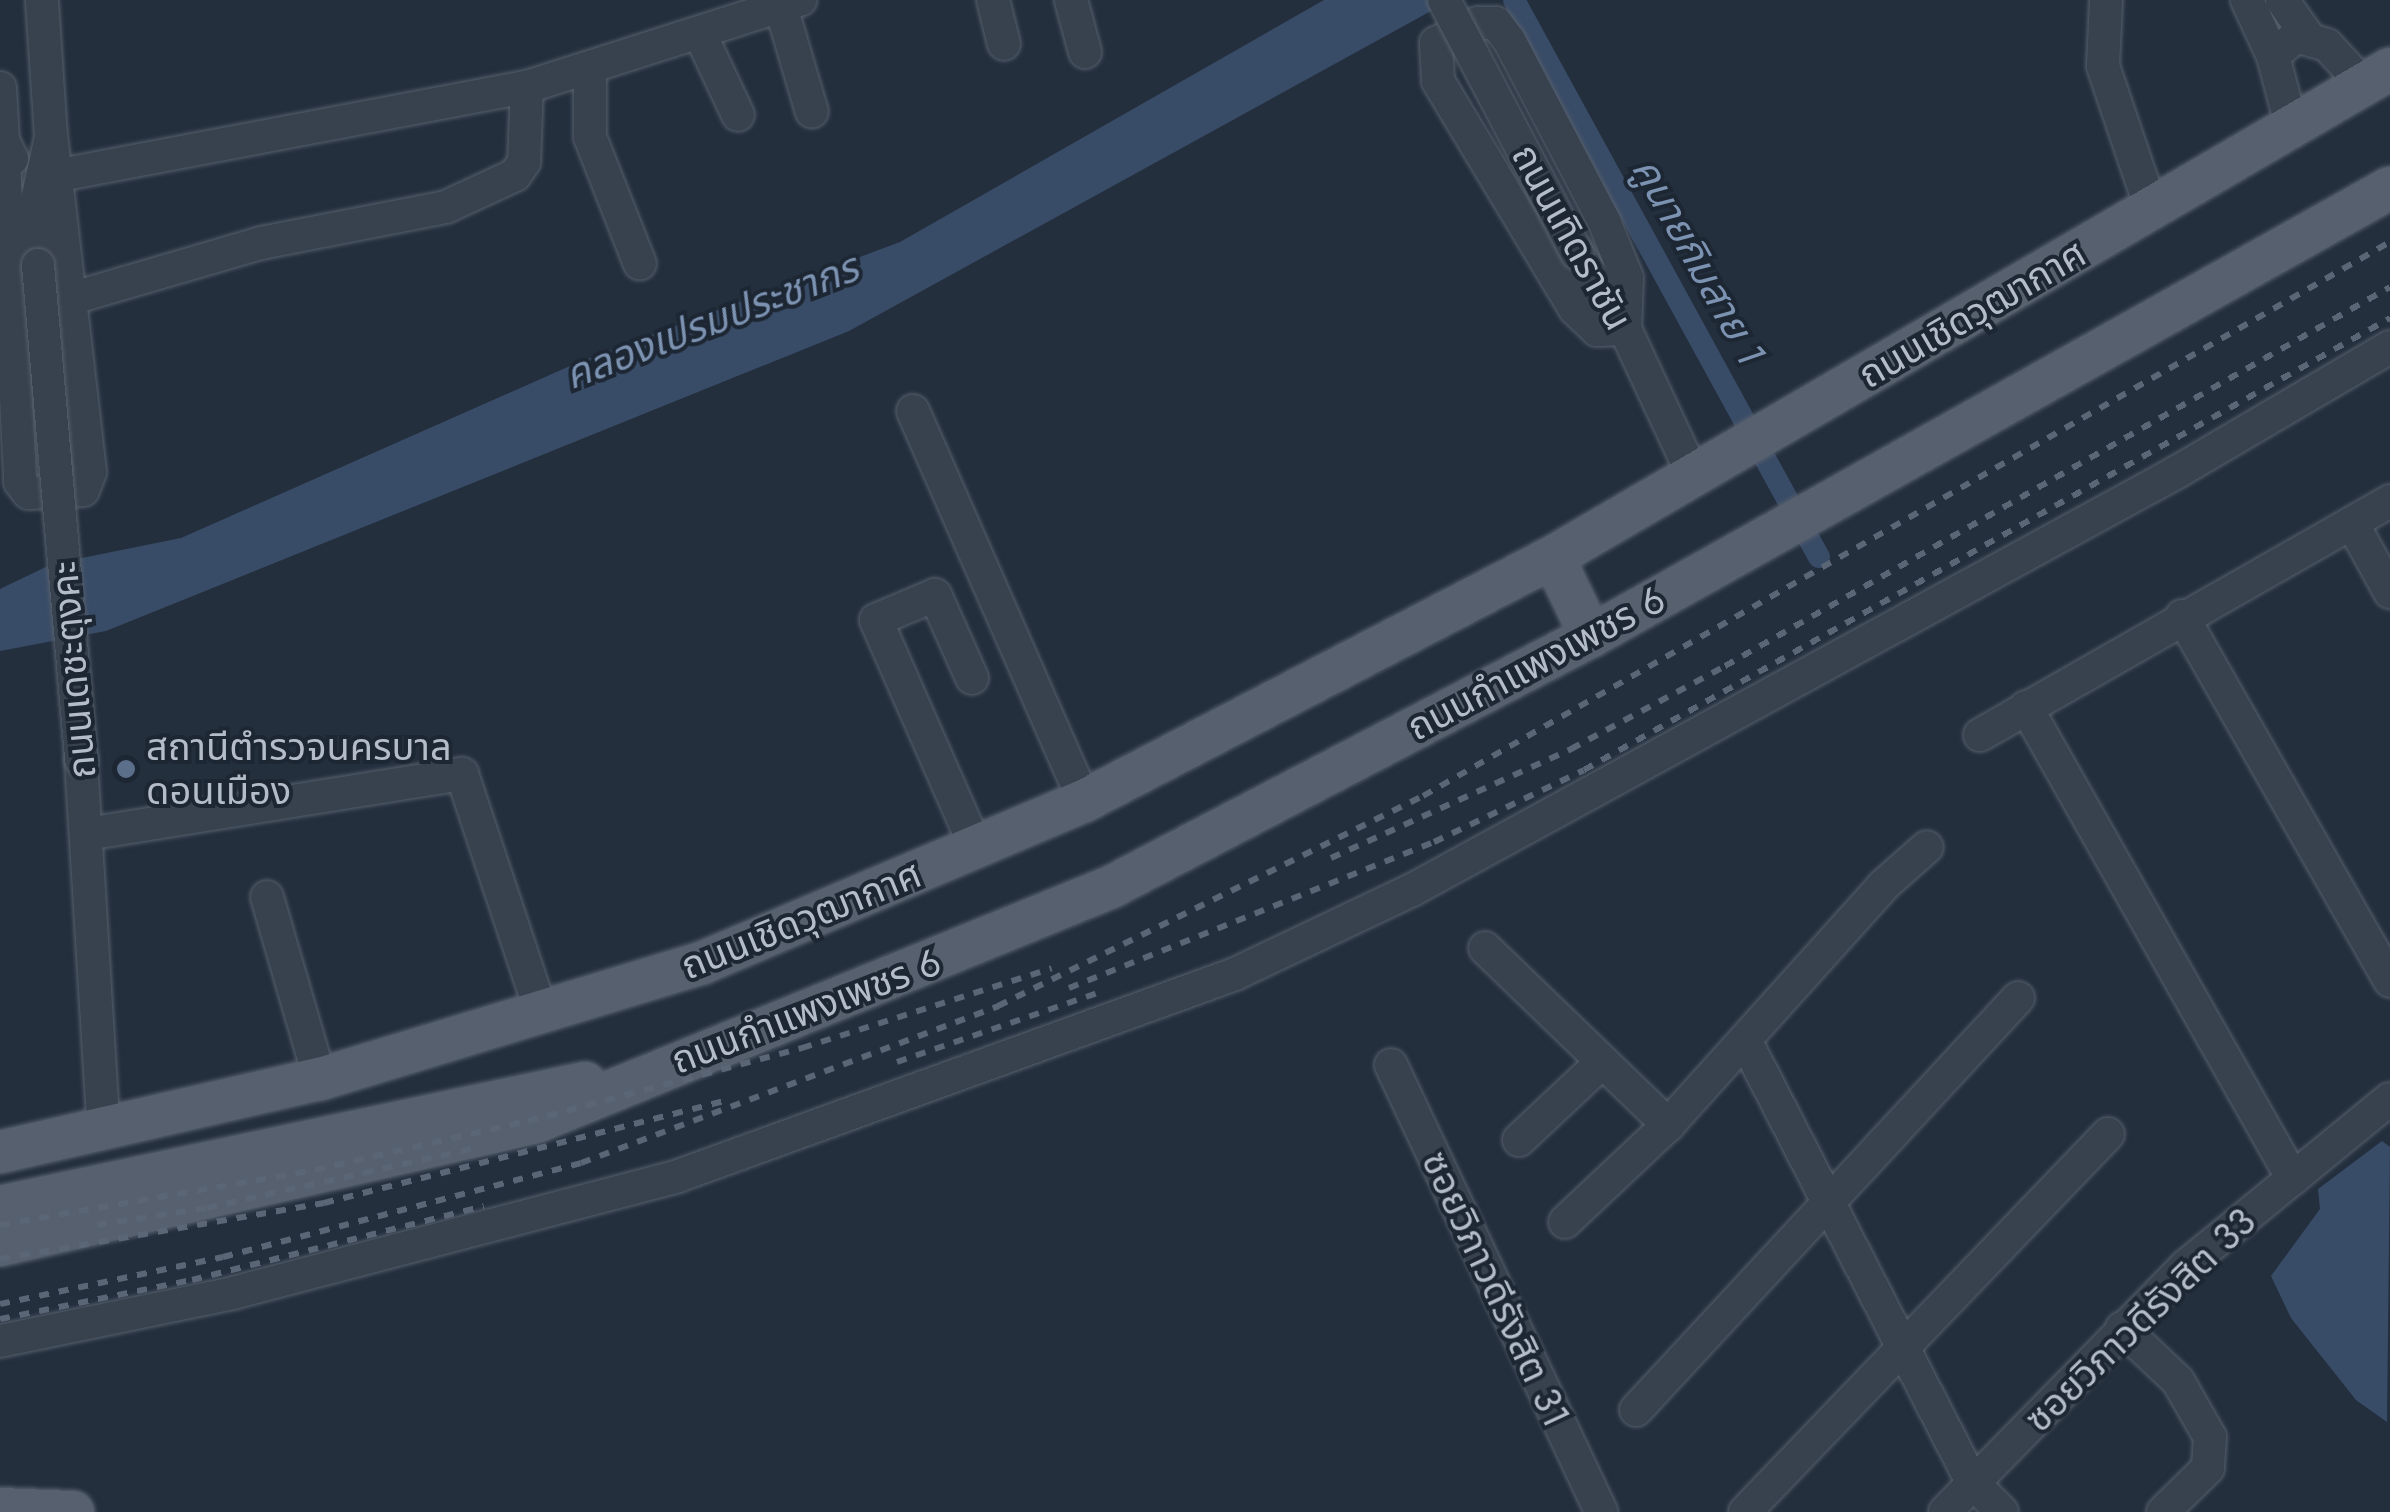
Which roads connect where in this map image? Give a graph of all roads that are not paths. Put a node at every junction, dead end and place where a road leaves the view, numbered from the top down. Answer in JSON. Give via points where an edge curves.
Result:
{"nodes":[{"id":1,"x":42,"y":0,"type":"edge"},
{"id":2,"x":992,"y":0,"type":"edge"},
{"id":3,"x":1071,"y":0,"type":"edge"},
{"id":4,"x":1444,"y":0,"type":"edge"},
{"id":5,"x":2106,"y":0,"type":"edge"},
{"id":6,"x":2247,"y":0,"type":"edge"},
{"id":7,"x":2282,"y":0,"type":"edge"},
{"id":8,"x":790,"y":3,"type":"edge"},
{"id":9,"x":2306,"y":34,"type":"junction"},
{"id":10,"x":701,"y":36,"type":"junction"},
{"id":11,"x":1004,"y":44,"type":"dead end"},
{"id":12,"x":1085,"y":52,"type":"dead end"},
{"id":13,"x":2273,"y":56,"type":"junction"},
{"id":14,"x":590,"y":72,"type":"junction"},
{"id":15,"x":2376,"y":76,"type":"edge"},
{"id":16,"x":526,"y":87,"type":"junction"},
{"id":17,"x":0,"y":88,"type":"edge"},
{"id":18,"x":812,"y":112,"type":"dead end"},
{"id":19,"x":738,"y":115,"type":"dead end"},
{"id":20,"x":2291,"y":124,"type":"junction"},
{"id":21,"x":51,"y":137,"type":"junction"},
{"id":22,"x":3,"y":141,"type":"junction"},
{"id":23,"x":60,"y":175,"type":"junction"},
{"id":24,"x":2390,"y":188,"type":"edge"},
{"id":25,"x":2151,"y":208,"type":"junction"},
{"id":26,"x":35,"y":209,"type":"junction"},
{"id":27,"x":640,"y":264,"type":"dead end"},
{"id":28,"x":73,"y":298,"type":"junction"},
{"id":29,"x":1624,"y":329,"type":"junction"},
{"id":30,"x":2390,"y":348,"type":"edge"},
{"id":31,"x":914,"y":411,"type":"dead end"},
{"id":32,"x":1694,"y":477,"type":"junction"},
{"id":33,"x":2390,"y":501,"type":"edge"},
{"id":34,"x":2352,"y":523,"type":"junction"},
{"id":35,"x":1553,"y":557,"type":"junction"},
{"id":36,"x":2390,"y":592,"type":"edge"},
{"id":37,"x":2182,"y":616,"type":"junction"},
{"id":38,"x":1591,"y":636,"type":"junction"},
{"id":39,"x":972,"y":678,"type":"dead end"},
{"id":40,"x":2026,"y":708,"type":"junction"},
{"id":41,"x":1980,"y":734,"type":"dead end"},
{"id":42,"x":1084,"y":801,"type":"junction"},
{"id":43,"x":87,"y":834,"type":"junction"},
{"id":44,"x":1928,"y":847,"type":"dead end"},
{"id":45,"x":976,"y":848,"type":"junction"},
{"id":46,"x":267,"y":897,"type":"dead end"},
{"id":47,"x":1484,"y":948,"type":"dead end"},
{"id":48,"x":2390,"y":981,"type":"edge"},
{"id":49,"x":2018,"y":998,"type":"dead end"},
{"id":50,"x":542,"y":1014,"type":"junction"},
{"id":51,"x":1746,"y":1042,"type":"junction"},
{"id":52,"x":1602,"y":1062,"type":"junction"},
{"id":53,"x":1391,"y":1065,"type":"dead end"},
{"id":54,"x":649,"y":1072,"type":"junction"},
{"id":55,"x":320,"y":1079,"type":"junction"},
{"id":56,"x":2390,"y":1099,"type":"edge"},
{"id":57,"x":1668,"y":1124,"type":"junction"},
{"id":58,"x":104,"y":1131,"type":"junction"},
{"id":59,"x":2108,"y":1134,"type":"dead end"},
{"id":60,"x":1518,"y":1140,"type":"dead end"},
{"id":61,"x":0,"y":1152,"type":"edge"},
{"id":62,"x":2293,"y":1179,"type":"junction"},
{"id":63,"x":0,"y":1207,"type":"edge"},
{"id":64,"x":1826,"y":1208,"type":"junction"},
{"id":65,"x":1565,"y":1222,"type":"dead end"},
{"id":66,"x":0,"y":1245,"type":"edge"},
{"id":67,"x":2122,"y":1328,"type":"junction"},
{"id":68,"x":0,"y":1341,"type":"edge"},
{"id":69,"x":1902,"y":1352,"type":"junction"},
{"id":70,"x":1636,"y":1410,"type":"dead end"},
{"id":71,"x":1972,"y":1482,"type":"junction"},
{"id":72,"x":0,"y":1509,"type":"edge"},
{"id":73,"x":72,"y":1512,"type":"edge"},
{"id":74,"x":1601,"y":1512,"type":"edge"},
{"id":75,"x":1745,"y":1512,"type":"edge"},
{"id":76,"x":1945,"y":1512,"type":"edge"},
{"id":77,"x":2002,"y":1512,"type":"edge"},
{"id":78,"x":2163,"y":1512,"type":"edge"}],
"edges":[{"from":1,"to":21,"type":"street","name":"ถนนเดชะตุงคะ"},
{"from":2,"to":11,"type":"street"},
{"from":3,"to":12,"type":"street"},
{"from":4,"to":29,"type":"street","name":"ถนนเทิดราชัน","bridge":true},
{"from":5,"to":25,"type":"street","via":[[2103,66]]},
{"from":6,"to":13,"type":"street"},
{"from":7,"to":9,"type":"street"},
{"from":8,"to":10,"type":"street"},
{"from":8,"to":18,"type":"street"},
{"from":9,"to":13,"type":"street"},
{"from":9,"to":15,"type":"street"},
{"from":10,"to":14,"type":"street"},
{"from":10,"to":19,"type":"street"},
{"from":13,"to":20,"type":"street"},
{"from":14,"to":16,"type":"street"},
{"from":14,"to":27,"type":"street","via":[[590,137]]},
{"from":15,"to":20,"type":"main road","name":"ถนนเชิดวุฒากาศ"},
{"from":16,"to":23,"type":"street"},
{"from":16,"to":28,"type":"street","via":[[524,162],[514,175],[446,207],[262,243]]},
{"from":17,"to":22,"type":"street","name":"ถนนเดชะตุงคะ"},
{"from":20,"to":25,"type":"main road","name":"ถนนเชิดวุฒากาศ"},
{"from":21,"to":23,"type":"street"},
{"from":21,"to":26,"type":"street","name":"ถนนเดชะตุงคะ"},
{"from":22,"to":26,"type":"street","name":"ถนนเดชะตุงคะ"},
{"from":22,"to":28,"type":"street","via":[[20,482],[29,494],[90,484]]},
{"from":23,"to":28,"type":"street"},
{"from":24,"to":38,"type":"main road","name":"ถนนกำแพงเพชร 6"},
{"from":25,"to":32,"type":"main road","name":"ถนนเชิดวุฒากาศ"},
{"from":26,"to":43,"type":"street","name":"ถนนเดชะตุงคะ","bridge":true},
{"from":29,"to":29,"type":"street","via":[[1597,330],[1575,309],[1438,81],[1436,42],[1478,23],[1496,23],[1508,40],[1604,221],[1626,278]]},
{"from":29,"to":32,"type":"street","name":"ถนนเทิดราชัน"},
{"from":30,"to":68,"type":"street","via":[[1361,917],[1081,1035],[678,1176],[232,1293]]},
{"from":31,"to":42,"type":"street"},
{"from":32,"to":35,"type":"main road","name":"ถนนเชิดวุฒากาศ"},
{"from":33,"to":34,"type":"street"},
{"from":34,"to":36,"type":"street"},
{"from":34,"to":37,"type":"street"},
{"from":35,"to":38,"type":"main road"},
{"from":35,"to":42,"type":"main road","name":"ถนนเชิดวุฒากาศ"},
{"from":37,"to":40,"type":"street"},
{"from":37,"to":48,"type":"street"},
{"from":38,"to":54,"type":"main road","name":"ถนนกำแพงเพชร 6","via":[[1111,887]]},
{"from":39,"to":45,"type":"street","via":[[935,595],[876,620]]},
{"from":40,"to":41,"type":"street"},
{"from":40,"to":62,"type":"street"},
{"from":42,"to":45,"type":"main road","name":"ถนนเชิดวุฒากาศ"},
{"from":43,"to":50,"type":"street","via":[[462,774]]},
{"from":43,"to":58,"type":"street","name":"ถนนเดชะตุงคะ"},
{"from":44,"to":51,"type":"street","via":[[1884,885]]},
{"from":45,"to":50,"type":"main road","name":"ถนนเชิดวุฒากาศ","via":[[702,963]]},
{"from":46,"to":55,"type":"street"},
{"from":47,"to":52,"type":"street"},
{"from":49,"to":64,"type":"street"},
{"from":50,"to":55,"type":"main road","name":"ถนนเชิดวุฒากาศ"},
{"from":51,"to":57,"type":"street"},
{"from":51,"to":64,"type":"street"},
{"from":52,"to":57,"type":"street"},
{"from":52,"to":60,"type":"street"},
{"from":53,"to":74,"type":"street","name":"ซอยวิภาวดีรังสิต 31"},
{"from":54,"to":63,"type":"main road","name":"ถนนกำแพงเพชร 6"},
{"from":54,"to":66,"type":"main road","name":"ถนนกำแพงเพชร 6","via":[[536,1122]]},
{"from":55,"to":58,"type":"main road","name":"ถนนเชิดวุฒากาศ"},
{"from":56,"to":62,"type":"street","name":"ซอยวิภาวดีรังสิต 33"},
{"from":57,"to":65,"type":"street"},
{"from":58,"to":61,"type":"main road","name":"ถนนเชิดวุฒากาศ"},
{"from":59,"to":69,"type":"street"},
{"from":62,"to":67,"type":"street","name":"ซอยวิภาวดีรังสิต 33","via":[[2218,1237]]},
{"from":64,"to":69,"type":"street"},
{"from":64,"to":70,"type":"street"},
{"from":67,"to":71,"type":"street","name":"ซอยวิภาวดีรังสิต 33"},
{"from":67,"to":78,"type":"street","via":[[2178,1381],[2210,1436],[2208,1468]]},
{"from":69,"to":71,"type":"street"},
{"from":69,"to":75,"type":"street"},
{"from":71,"to":76,"type":"street","name":"ซอยวิภาวดีรังสิต 33"},
{"from":71,"to":77,"type":"street"},
{"from":72,"to":73,"type":"main road"}]}
